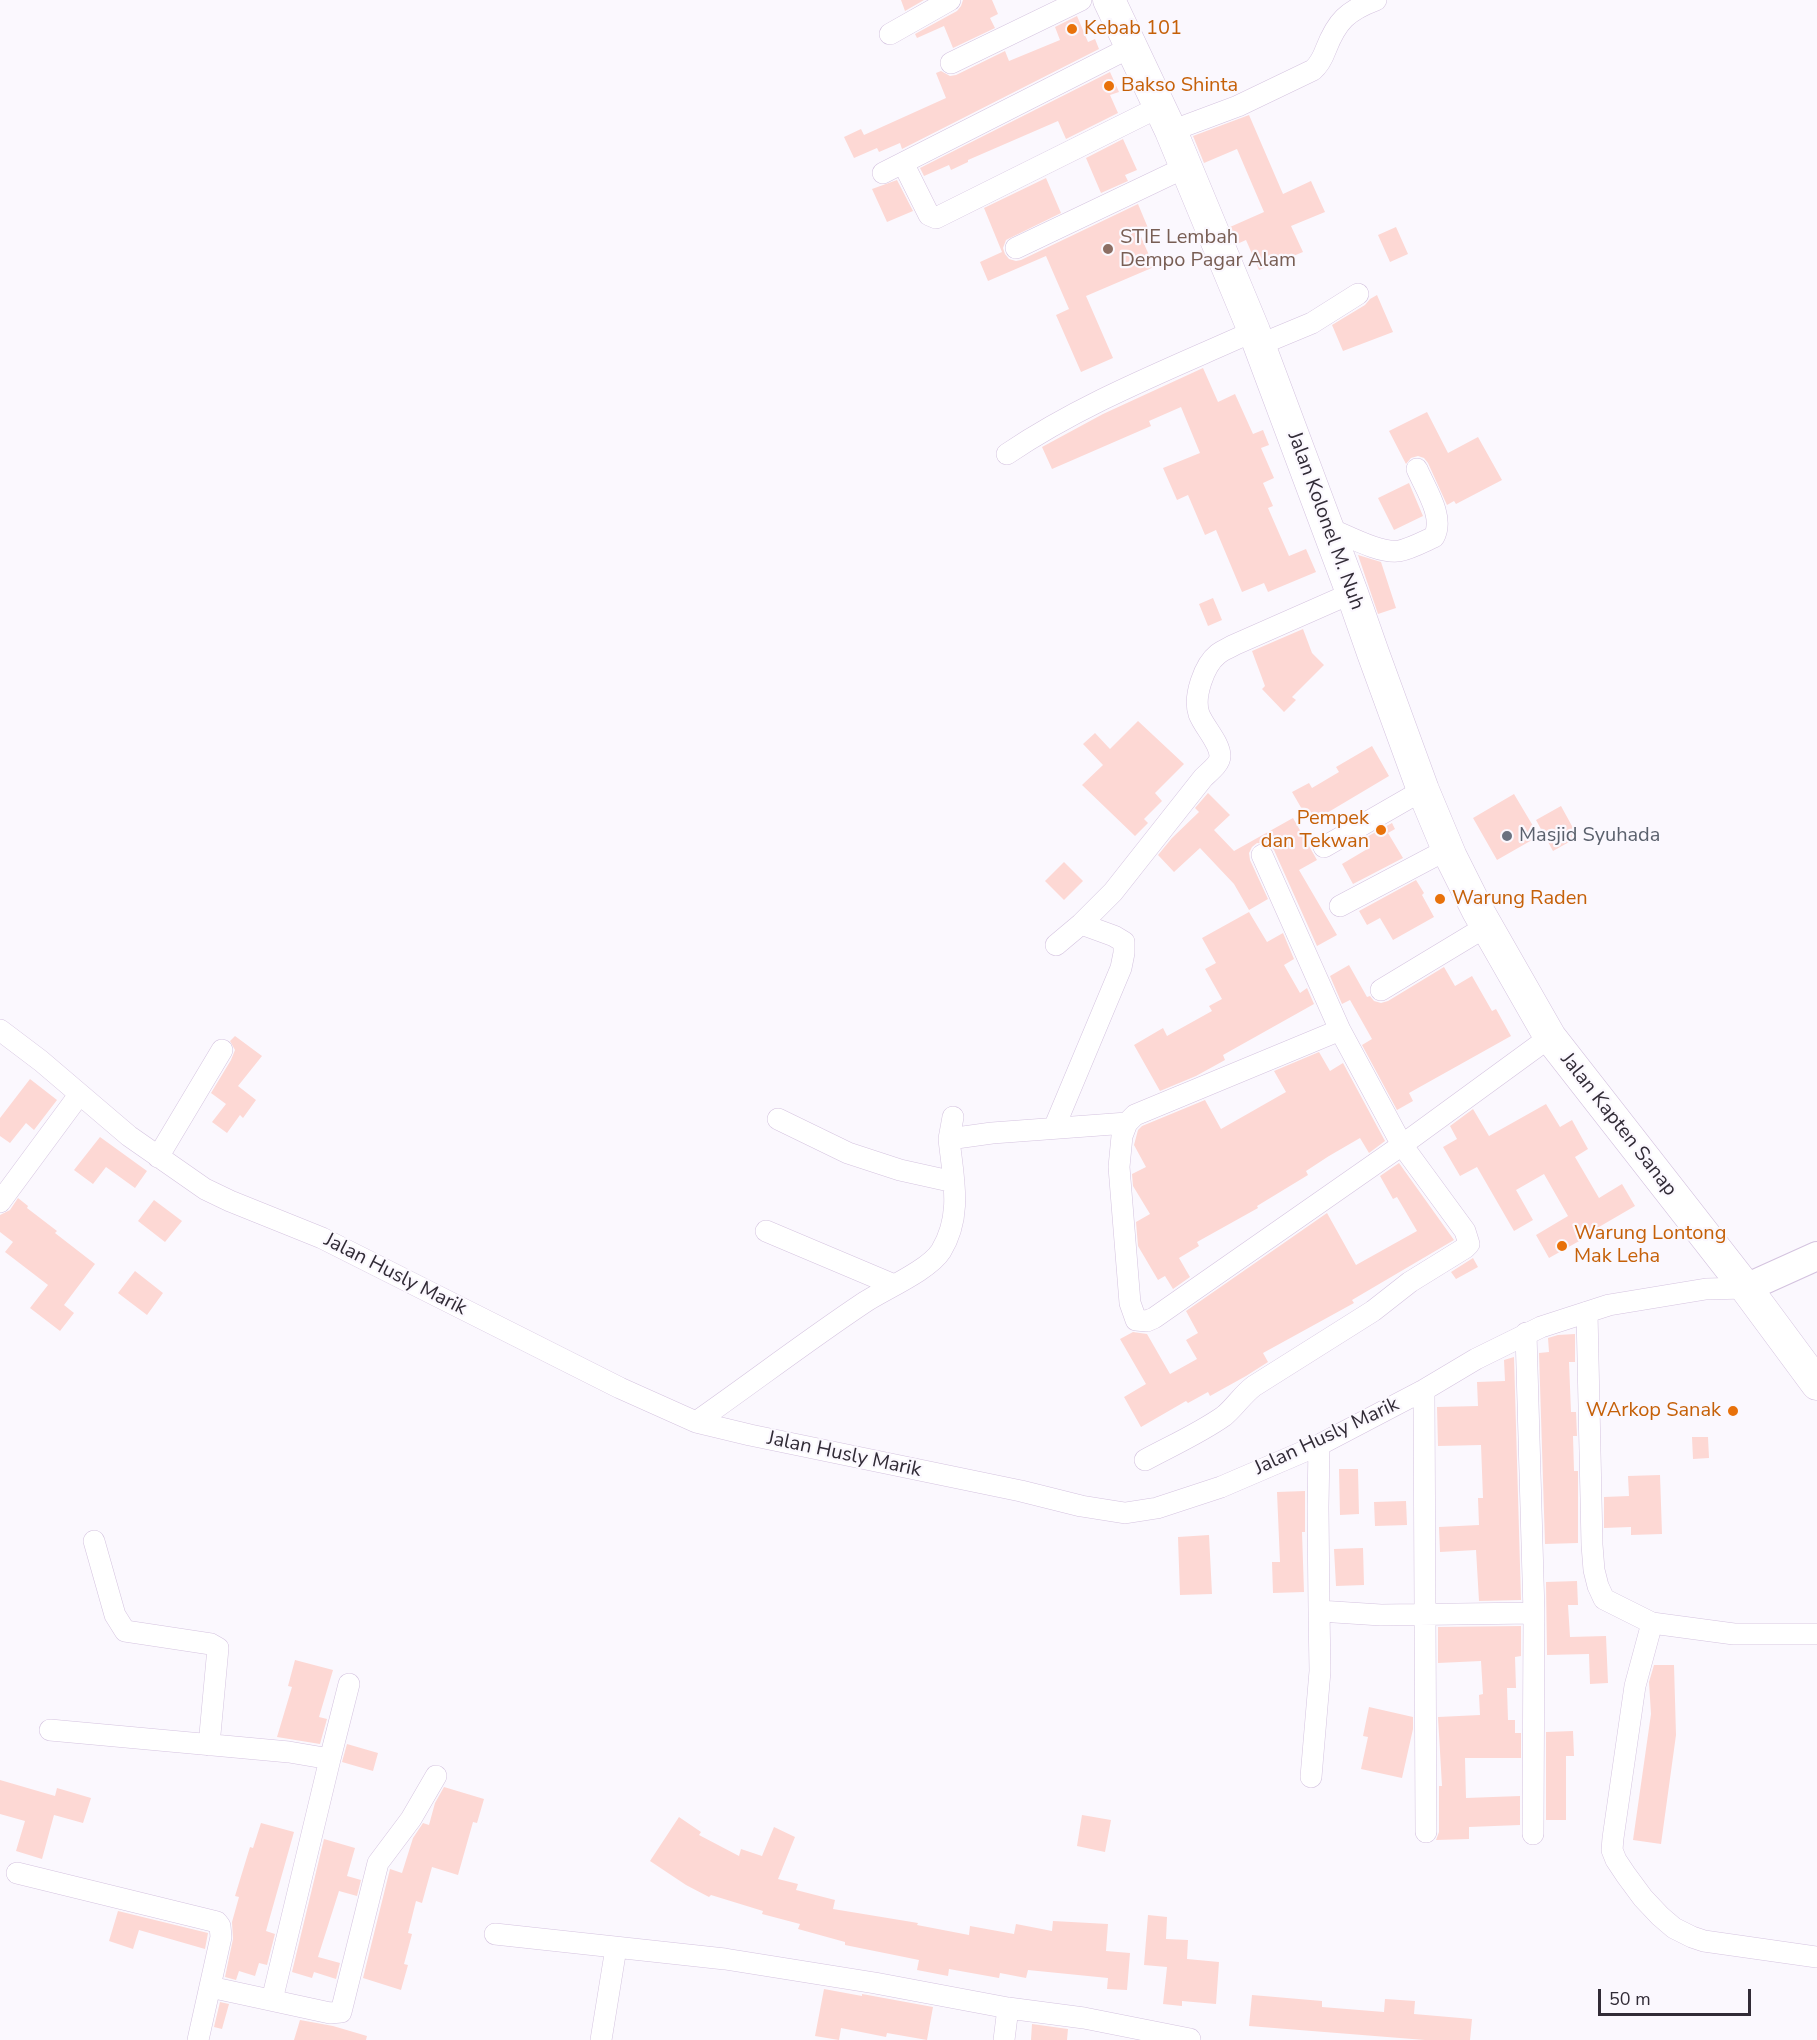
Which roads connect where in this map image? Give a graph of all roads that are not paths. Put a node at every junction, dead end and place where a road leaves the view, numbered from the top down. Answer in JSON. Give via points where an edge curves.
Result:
{"nodes":[{"id":1,"x":951,"y":0,"type":"edge"},
{"id":2,"x":1081,"y":0,"type":"edge"},
{"id":3,"x":1109,"y":0,"type":"edge"},
{"id":4,"x":1376,"y":0,"type":"edge"},
{"id":5,"x":890,"y":34,"type":"dead end"},
{"id":6,"x":1131,"y":47,"type":"junction"},
{"id":7,"x":951,"y":63,"type":"dead end"},
{"id":8,"x":1165,"y":119,"type":"junction"},
{"id":9,"x":903,"y":163,"type":"junction"},
{"id":10,"x":1186,"y":167,"type":"junction"},
{"id":11,"x":883,"y":173,"type":"dead end"},
{"id":12,"x":1016,"y":248,"type":"dead end"},
{"id":13,"x":1358,"y":294,"type":"dead end"},
{"id":14,"x":1257,"y":338,"type":"junction"},
{"id":15,"x":1007,"y":454,"type":"dead end"},
{"id":16,"x":1417,"y":469,"type":"dead end"},
{"id":17,"x":1328,"y":528,"type":"junction"},
{"id":18,"x":1352,"y":593,"type":"junction"},
{"id":19,"x":1423,"y":790,"type":"junction"},
{"id":20,"x":1324,"y":847,"type":"dead end"},
{"id":21,"x":1448,"y":849,"type":"junction"},
{"id":22,"x":1262,"y":855,"type":"dead end"},
{"id":23,"x":1340,"y":906,"type":"dead end"},
{"id":24,"x":1081,"y":924,"type":"junction"},
{"id":25,"x":1487,"y":926,"type":"junction"},
{"id":26,"x":1056,"y":945,"type":"dead end"},
{"id":27,"x":1381,"y":990,"type":"dead end"},
{"id":28,"x":0,"y":1030,"type":"edge"},
{"id":29,"x":1340,"y":1030,"type":"junction"},
{"id":30,"x":1550,"y":1037,"type":"junction"},
{"id":31,"x":222,"y":1050,"type":"dead end"},
{"id":32,"x":79,"y":1095,"type":"junction"},
{"id":33,"x":953,"y":1117,"type":"dead end"},
{"id":34,"x":778,"y":1119,"type":"dead end"},
{"id":35,"x":1127,"y":1123,"type":"junction"},
{"id":36,"x":1054,"y":1128,"type":"junction"},
{"id":37,"x":949,"y":1139,"type":"junction"},
{"id":38,"x":1402,"y":1145,"type":"junction"},
{"id":39,"x":158,"y":1157,"type":"junction"},
{"id":40,"x":954,"y":1182,"type":"junction"},
{"id":41,"x":0,"y":1202,"type":"edge"},
{"id":42,"x":766,"y":1231,"type":"dead end"},
{"id":43,"x":1817,"y":1256,"type":"edge"},
{"id":44,"x":894,"y":1285,"type":"junction"},
{"id":45,"x":1746,"y":1288,"type":"junction"},
{"id":46,"x":1587,"y":1312,"type":"junction"},
{"id":47,"x":1526,"y":1333,"type":"junction"},
{"id":48,"x":1817,"y":1384,"type":"edge"},
{"id":49,"x":1424,"y":1390,"type":"junction"},
{"id":50,"x":696,"y":1422,"type":"junction"},
{"id":51,"x":1319,"y":1444,"type":"junction"},
{"id":52,"x":1145,"y":1460,"type":"dead end"},
{"id":53,"x":94,"y":1541,"type":"dead end"},
{"id":54,"x":1319,"y":1611,"type":"junction"},
{"id":55,"x":1534,"y":1613,"type":"junction"},
{"id":56,"x":1427,"y":1614,"type":"junction"},
{"id":57,"x":1652,"y":1623,"type":"junction"},
{"id":58,"x":1817,"y":1634,"type":"edge"},
{"id":59,"x":349,"y":1684,"type":"dead end"},
{"id":60,"x":50,"y":1730,"type":"dead end"},
{"id":61,"x":208,"y":1745,"type":"junction"},
{"id":62,"x":330,"y":1759,"type":"junction"},
{"id":63,"x":436,"y":1776,"type":"dead end"},
{"id":64,"x":1311,"y":1777,"type":"dead end"},
{"id":65,"x":1426,"y":1832,"type":"dead end"},
{"id":66,"x":1533,"y":1834,"type":"dead end"},
{"id":67,"x":17,"y":1873,"type":"dead end"},
{"id":68,"x":495,"y":1934,"type":"dead end"},
{"id":69,"x":616,"y":1948,"type":"junction"},
{"id":70,"x":1817,"y":1957,"type":"edge"},
{"id":71,"x":210,"y":1987,"type":"junction"},
{"id":72,"x":272,"y":2000,"type":"junction"},
{"id":73,"x":1008,"y":2008,"type":"junction"},
{"id":74,"x":1190,"y":2039,"type":"edge"},
{"id":75,"x":198,"y":2040,"type":"edge"},
{"id":76,"x":602,"y":2040,"type":"edge"},
{"id":77,"x":1004,"y":2040,"type":"edge"}],
"edges":[{"from":1,"to":5,"type":"street"},
{"from":2,"to":7,"type":"street"},
{"from":3,"to":6,"type":"main road","name":"Jalan Kolonel M. Nuh"},
{"from":4,"to":8,"type":"street","via":[[1345,15],[1313,70],[1238,106]]},
{"from":6,"to":8,"type":"main road","name":"Jalan Kolonel M. Nuh"},
{"from":6,"to":9,"type":"street"},
{"from":8,"to":9,"type":"street","via":[[936,218],[929,215]]},
{"from":8,"to":10,"type":"main road","name":"Jalan Kolonel M. Nuh"},
{"from":9,"to":11,"type":"street"},
{"from":10,"to":12,"type":"street"},
{"from":10,"to":14,"type":"main road","name":"Jalan Kolonel M. Nuh"},
{"from":13,"to":14,"type":"street","via":[[1312,323]]},
{"from":14,"to":15,"type":"street","via":[[1105,397]]},
{"from":14,"to":17,"type":"main road","name":"Jalan Kolonel M. Nuh"},
{"from":16,"to":17,"type":"street","via":[[1437,516],[1434,537],[1394,551]]},
{"from":17,"to":18,"type":"main road","name":"Jalan Kolonel M. Nuh"},
{"from":18,"to":19,"type":"main road","name":"Jalan Kolonel M. Nuh"},
{"from":18,"to":24,"type":"street","via":[[1234,645],[1214,659],[1203,678],[1198,708],[1220,758],[1124,879]]},
{"from":19,"to":20,"type":"street"},
{"from":19,"to":21,"type":"main road","name":"Jalan Kolonel M. Nuh"},
{"from":21,"to":23,"type":"street"},
{"from":21,"to":25,"type":"main road","name":"Jalan Kolonel M. Nuh"},
{"from":22,"to":29,"type":"street"},
{"from":24,"to":26,"type":"street"},
{"from":24,"to":36,"type":"street","via":[[1124,942],[1124,953]]},
{"from":25,"to":27,"type":"street"},
{"from":25,"to":30,"type":"main road","name":"Jalan Kolonel M. Nuh"},
{"from":28,"to":32,"type":"street","name":"Jalan Husly Marik"},
{"from":29,"to":35,"type":"street","via":[[1135,1115]]},
{"from":29,"to":38,"type":"street"},
{"from":30,"to":38,"type":"street"},
{"from":30,"to":45,"type":"main road","name":"Jalan Kapten Sanap"},
{"from":31,"to":39,"type":"street"},
{"from":32,"to":39,"type":"street","name":"Jalan Husly Marik"},
{"from":32,"to":41,"type":"street"},
{"from":33,"to":37,"type":"street"},
{"from":34,"to":40,"type":"street","via":[[848,1153]]},
{"from":35,"to":36,"type":"street"},
{"from":35,"to":38,"type":"street","via":[[1119,1167],[1130,1303],[1136,1320],[1142,1321],[1154,1317]]},
{"from":36,"to":37,"type":"street"},
{"from":37,"to":40,"type":"street"},
{"from":38,"to":52,"type":"street","via":[[1465,1231],[1469,1244],[1373,1311],[1254,1386],[1226,1414]]},
{"from":39,"to":50,"type":"street","name":"Jalan Husly Marik","via":[[230,1202],[322,1238],[620,1388]]},
{"from":40,"to":44,"type":"street","via":[[954,1219],[940,1252],[926,1266]]},
{"from":42,"to":44,"type":"street"},
{"from":43,"to":45,"type":"street"},
{"from":44,"to":50,"type":"street"},
{"from":45,"to":46,"type":"street","name":"Jalan Husly Marik","via":[[1706,1289]]},
{"from":45,"to":48,"type":"main road","name":"Jalan Kapten Sanap"},
{"from":46,"to":47,"type":"street","name":"Jalan Husly Marik"},
{"from":46,"to":57,"type":"street","via":[[1594,1570],[1604,1599]]},
{"from":47,"to":49,"type":"street","name":"Jalan Husly Marik"},
{"from":47,"to":55,"type":"street"},
{"from":49,"to":51,"type":"street","name":"Jalan Husly Marik"},
{"from":49,"to":56,"type":"street"},
{"from":50,"to":51,"type":"street","name":"Jalan Husly Marik","via":[[1125,1513],[1221,1487]]},
{"from":51,"to":54,"type":"street"},
{"from":53,"to":61,"type":"street","via":[[115,1615],[125,1631],[218,1648]]},
{"from":54,"to":56,"type":"street"},
{"from":54,"to":64,"type":"street","via":[[1320,1671]]},
{"from":55,"to":56,"type":"street"},
{"from":55,"to":66,"type":"street"},
{"from":56,"to":65,"type":"street"},
{"from":57,"to":58,"type":"street","via":[[1734,1634]]},
{"from":57,"to":70,"type":"street","via":[[1635,1686],[1613,1838],[1616,1860],[1642,1898],[1674,1928],[1692,1937]]},
{"from":59,"to":62,"type":"street"},
{"from":60,"to":61,"type":"street"},
{"from":61,"to":62,"type":"street"},
{"from":62,"to":72,"type":"street"},
{"from":63,"to":72,"type":"street","via":[[411,1819],[378,1863],[341,2012]]},
{"from":67,"to":71,"type":"street","via":[[216,1922],[221,1937]]},
{"from":68,"to":69,"type":"street"},
{"from":69,"to":73,"type":"street","via":[[725,1959]]},
{"from":69,"to":76,"type":"street"},
{"from":71,"to":72,"type":"street"},
{"from":71,"to":75,"type":"street"},
{"from":73,"to":74,"type":"street"},
{"from":73,"to":77,"type":"street"}]}
